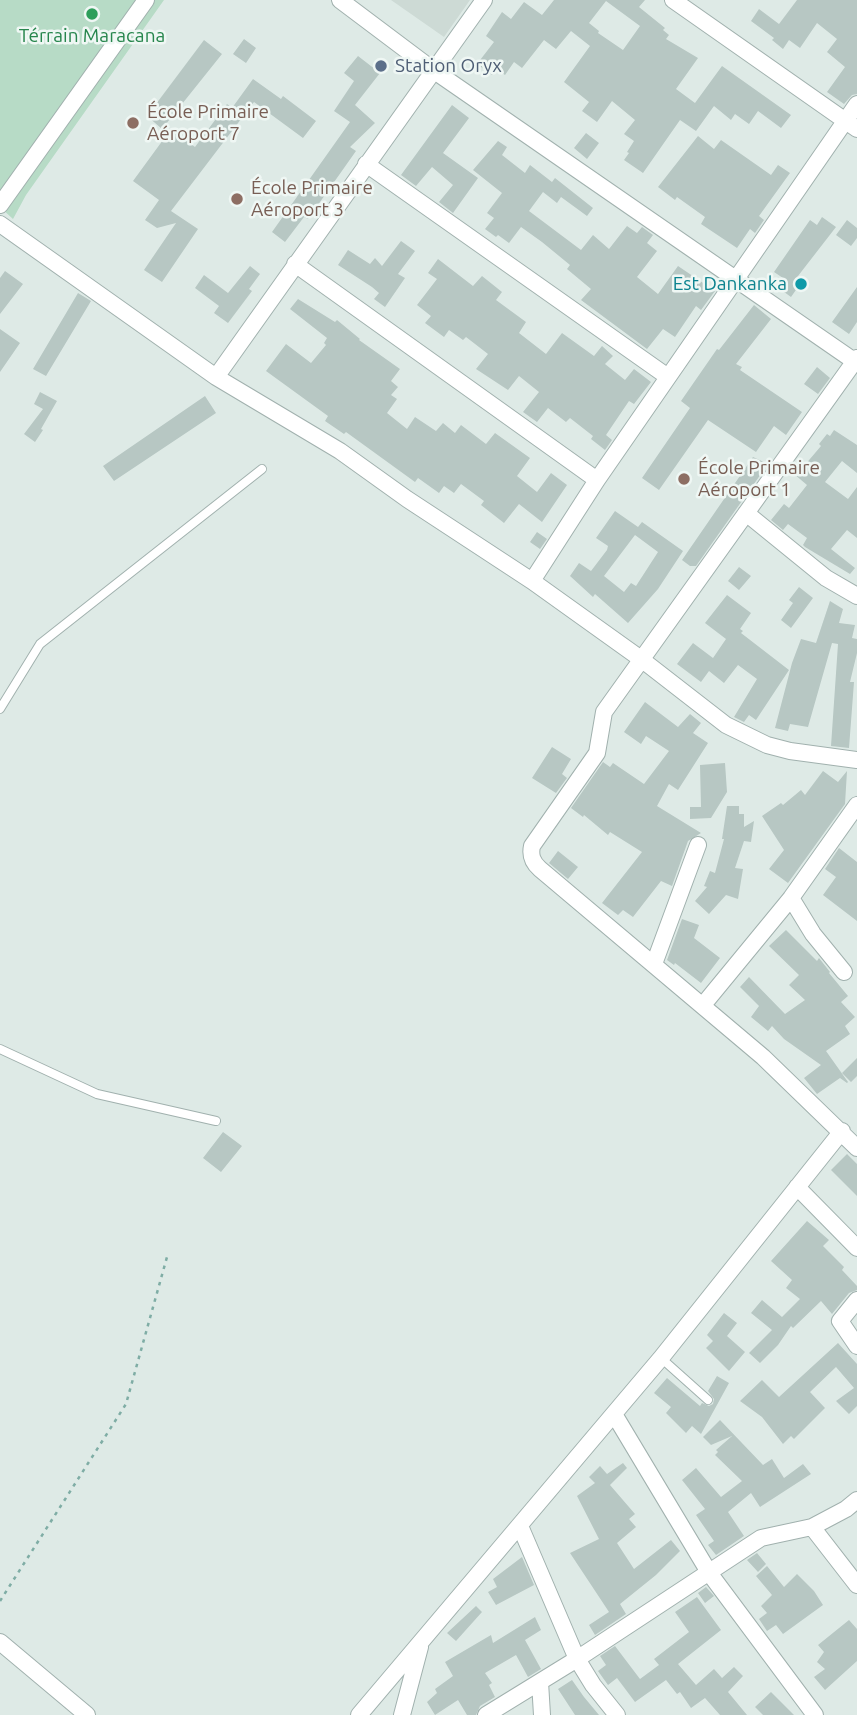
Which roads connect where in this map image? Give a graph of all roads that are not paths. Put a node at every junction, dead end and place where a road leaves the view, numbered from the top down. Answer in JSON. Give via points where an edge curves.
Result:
{"nodes":[{"id":1,"x":146,"y":0,"type":"edge"},
{"id":2,"x":340,"y":0,"type":"edge"},
{"id":3,"x":484,"y":0,"type":"edge"},
{"id":4,"x":673,"y":0,"type":"edge"},
{"id":5,"x":433,"y":70,"type":"junction"},
{"id":6,"x":857,"y":104,"type":"edge"},
{"id":7,"x":851,"y":125,"type":"edge"},
{"id":8,"x":366,"y":164,"type":"junction"},
{"id":9,"x":0,"y":205,"type":"edge"},
{"id":10,"x":0,"y":224,"type":"edge"},
{"id":11,"x":295,"y":264,"type":"junction"},
{"id":12,"x":736,"y":279,"type":"junction"},
{"id":13,"x":856,"y":360,"type":"edge"},
{"id":14,"x":216,"y":377,"type":"junction"},
{"id":15,"x":668,"y":377,"type":"junction"},
{"id":16,"x":262,"y":469,"type":"dead end"},
{"id":17,"x":597,"y":480,"type":"junction"},
{"id":18,"x":746,"y":513,"type":"junction"},
{"id":19,"x":532,"y":581,"type":"junction"},
{"id":20,"x":857,"y":596,"type":"edge"},
{"id":21,"x":641,"y":659,"type":"junction"},
{"id":22,"x":0,"y":709,"type":"edge"},
{"id":23,"x":857,"y":760,"type":"edge"},
{"id":24,"x":857,"y":805,"type":"edge"},
{"id":25,"x":851,"y":827,"type":"edge"},
{"id":26,"x":698,"y":845,"type":"dead end"},
{"id":27,"x":791,"y":898,"type":"junction"},
{"id":28,"x":654,"y":964,"type":"junction"},
{"id":29,"x":844,"y":972,"type":"dead end"},
{"id":30,"x":703,"y":1005,"type":"junction"},
{"id":31,"x":0,"y":1049,"type":"edge"},
{"id":32,"x":216,"y":1121,"type":"dead end"},
{"id":33,"x":842,"y":1131,"type":"junction"},
{"id":34,"x":857,"y":1148,"type":"edge"},
{"id":35,"x":797,"y":1187,"type":"junction"},
{"id":36,"x":857,"y":1248,"type":"edge"},
{"id":37,"x":857,"y":1300,"type":"edge"},
{"id":38,"x":857,"y":1346,"type":"edge"},
{"id":39,"x":661,"y":1358,"type":"junction"},
{"id":40,"x":708,"y":1399,"type":"dead end"},
{"id":41,"x":614,"y":1415,"type":"junction"},
{"id":42,"x":857,"y":1500,"type":"edge"},
{"id":43,"x":520,"y":1526,"type":"junction"},
{"id":44,"x":812,"y":1527,"type":"junction"},
{"id":45,"x":710,"y":1574,"type":"junction"},
{"id":46,"x":857,"y":1585,"type":"edge"},
{"id":47,"x":421,"y":1641,"type":"junction"},
{"id":48,"x":0,"y":1642,"type":"edge"},
{"id":49,"x":577,"y":1660,"type":"junction"},
{"id":50,"x":540,"y":1682,"type":"junction"},
{"id":51,"x":87,"y":1715,"type":"edge"},
{"id":52,"x":359,"y":1715,"type":"edge"},
{"id":53,"x":402,"y":1715,"type":"edge"},
{"id":54,"x":486,"y":1715,"type":"edge"},
{"id":55,"x":542,"y":1715,"type":"edge"},
{"id":56,"x":617,"y":1715,"type":"edge"},
{"id":57,"x":815,"y":1715,"type":"edge"}],
"edges":[{"from":1,"to":9,"type":"street"},
{"from":2,"to":5,"type":"street"},
{"from":3,"to":5,"type":"street"},
{"from":4,"to":7,"type":"street"},
{"from":5,"to":8,"type":"street"},
{"from":5,"to":12,"type":"street"},
{"from":6,"to":7,"type":"street"},
{"from":7,"to":12,"type":"street"},
{"from":8,"to":11,"type":"street"},
{"from":8,"to":15,"type":"street"},
{"from":10,"to":14,"type":"street"},
{"from":11,"to":14,"type":"street"},
{"from":11,"to":17,"type":"street"},
{"from":12,"to":13,"type":"street"},
{"from":12,"to":15,"type":"street"},
{"from":13,"to":18,"type":"street"},
{"from":14,"to":19,"type":"street","via":[[340,451]]},
{"from":15,"to":17,"type":"street"},
{"from":16,"to":22,"type":"lane","via":[[40,643]]},
{"from":17,"to":19,"type":"street"},
{"from":18,"to":20,"type":"street","via":[[825,578]]},
{"from":18,"to":21,"type":"street"},
{"from":19,"to":21,"type":"street"},
{"from":21,"to":23,"type":"street","via":[[726,725],[767,745]]},
{"from":21,"to":28,"type":"street","via":[[604,712],[597,752],[531,852],[540,869]]},
{"from":24,"to":25,"type":"street"},
{"from":25,"to":27,"type":"street"},
{"from":26,"to":28,"type":"street"},
{"from":27,"to":29,"type":"street"},
{"from":27,"to":30,"type":"street"},
{"from":28,"to":30,"type":"street"},
{"from":30,"to":33,"type":"street"},
{"from":31,"to":32,"type":"lane","via":[[97,1094]]},
{"from":33,"to":34,"type":"street"},
{"from":33,"to":35,"type":"street"},
{"from":35,"to":36,"type":"street"},
{"from":35,"to":39,"type":"street"},
{"from":37,"to":38,"type":"street","via":[[840,1321]]},
{"from":39,"to":40,"type":"lane"},
{"from":39,"to":41,"type":"street"},
{"from":41,"to":43,"type":"street"},
{"from":41,"to":45,"type":"street"},
{"from":42,"to":44,"type":"street"},
{"from":43,"to":47,"type":"street"},
{"from":43,"to":49,"type":"street"},
{"from":44,"to":45,"type":"street","via":[[761,1538]]},
{"from":44,"to":46,"type":"street"},
{"from":45,"to":49,"type":"street"},
{"from":45,"to":57,"type":"street"},
{"from":47,"to":52,"type":"street"},
{"from":47,"to":53,"type":"street"},
{"from":48,"to":51,"type":"street"},
{"from":49,"to":50,"type":"street"},
{"from":49,"to":56,"type":"street"},
{"from":50,"to":54,"type":"street"},
{"from":50,"to":55,"type":"street"}]}
